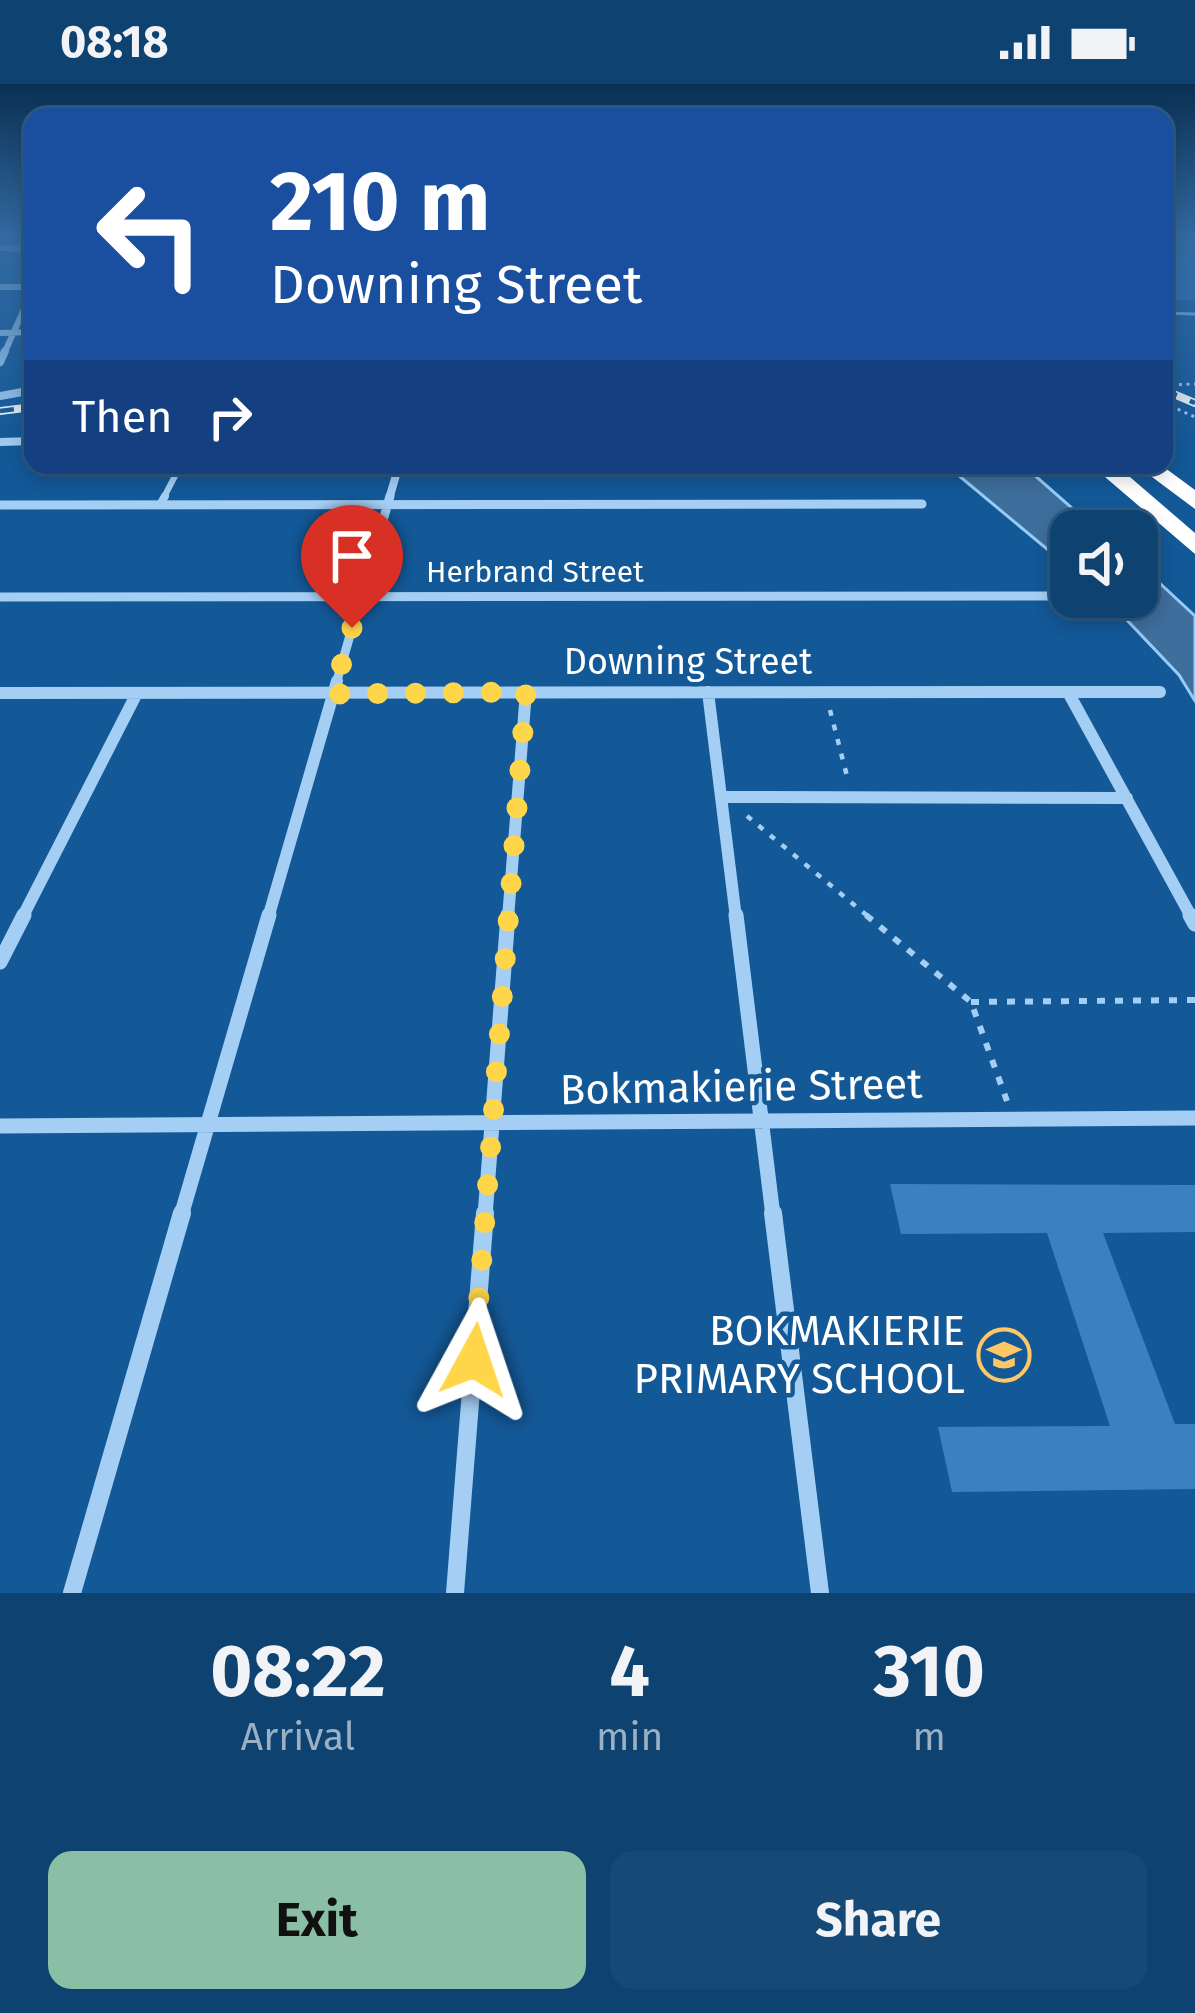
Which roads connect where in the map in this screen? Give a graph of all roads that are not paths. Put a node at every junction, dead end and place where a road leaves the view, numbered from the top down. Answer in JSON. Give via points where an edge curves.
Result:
{"nodes":[{"id":1,"x":23,"y":308,"type":"edge"},
{"id":2,"x":24,"y":332,"type":"edge"},
{"id":3,"x":0,"y":333,"type":"edge"},
{"id":4,"x":11,"y":333,"type":"junction"},
{"id":5,"x":0,"y":362,"type":"edge"},
{"id":6,"x":397,"y":474,"type":"edge"},
{"id":7,"x":1112,"y":474,"type":"edge"},
{"id":8,"x":1159,"y":474,"type":"edge"},
{"id":9,"x":175,"y":476,"type":"dead end"},
{"id":10,"x":1195,"y":502,"type":"edge"},
{"id":11,"x":922,"y":504,"type":"dead end"},
{"id":12,"x":0,"y":505,"type":"edge"},
{"id":13,"x":160,"y":505,"type":"junction"},
{"id":14,"x":388,"y":505,"type":"junction"},
{"id":15,"x":1195,"y":545,"type":"edge"},
{"id":16,"x":362,"y":596,"type":"junction"},
{"id":17,"x":1050,"y":596,"type":"edge"},
{"id":18,"x":0,"y":597,"type":"edge"},
{"id":19,"x":526,"y":692,"type":"junction"},
{"id":20,"x":709,"y":692,"type":"junction"},
{"id":21,"x":1068,"y":692,"type":"junction"},
{"id":22,"x":1160,"y":692,"type":"dead end"},
{"id":23,"x":0,"y":693,"type":"edge"},
{"id":24,"x":137,"y":693,"type":"junction"},
{"id":25,"x":333,"y":694,"type":"junction"},
{"id":26,"x":724,"y":797,"type":"junction"},
{"id":27,"x":1127,"y":798,"type":"junction"},
{"id":28,"x":1195,"y":924,"type":"edge"},
{"id":29,"x":0,"y":962,"type":"edge"},
{"id":30,"x":1195,"y":1118,"type":"edge"},
{"id":31,"x":760,"y":1121,"type":"junction"},
{"id":32,"x":0,"y":1126,"type":"edge"},
{"id":33,"x":208,"y":1126,"type":"junction"},
{"id":34,"x":494,"y":1126,"type":"junction"},
{"id":35,"x":72,"y":1593,"type":"edge"},
{"id":36,"x":455,"y":1593,"type":"edge"},
{"id":37,"x":820,"y":1593,"type":"edge"}],
"edges":[{"from":1,"to":4,"type":"street"},
{"from":2,"to":4,"type":"street"},
{"from":3,"to":4,"type":"street"},
{"from":4,"to":5,"type":"street"},
{"from":6,"to":14,"type":"street"},
{"from":7,"to":15,"type":"highway"},
{"from":8,"to":10,"type":"highway"},
{"from":9,"to":13,"type":"lane"},
{"from":11,"to":14,"type":"street"},
{"from":12,"to":13,"type":"street"},
{"from":13,"to":14,"type":"street"},
{"from":14,"to":16,"type":"street"},
{"from":16,"to":17,"type":"street","name":"Herbrand Street"},
{"from":16,"to":18,"type":"street","name":"Herbrand Street"},
{"from":16,"to":25,"type":"street"},
{"from":19,"to":20,"type":"street","name":"Downing Street"},
{"from":19,"to":25,"type":"street","name":"Downing Street"},
{"from":19,"to":34,"type":"street"},
{"from":20,"to":21,"type":"street","name":"Downing Street"},
{"from":20,"to":26,"type":"street"},
{"from":21,"to":22,"type":"street","name":"Downing Street"},
{"from":21,"to":27,"type":"street"},
{"from":23,"to":24,"type":"street","name":"Downing Street"},
{"from":24,"to":25,"type":"street","name":"Downing Street"},
{"from":24,"to":29,"type":"street"},
{"from":25,"to":33,"type":"street"},
{"from":26,"to":27,"type":"street"},
{"from":26,"to":31,"type":"street"},
{"from":27,"to":28,"type":"street"},
{"from":30,"to":31,"type":"street","name":"Bokmakierie Street"},
{"from":31,"to":34,"type":"street","name":"Bokmakierie Street"},
{"from":31,"to":37,"type":"street"},
{"from":32,"to":33,"type":"street","name":"Bokmakierie Street"},
{"from":33,"to":34,"type":"street","name":"Bokmakierie Street"},
{"from":33,"to":35,"type":"street"},
{"from":34,"to":36,"type":"street"}]}
